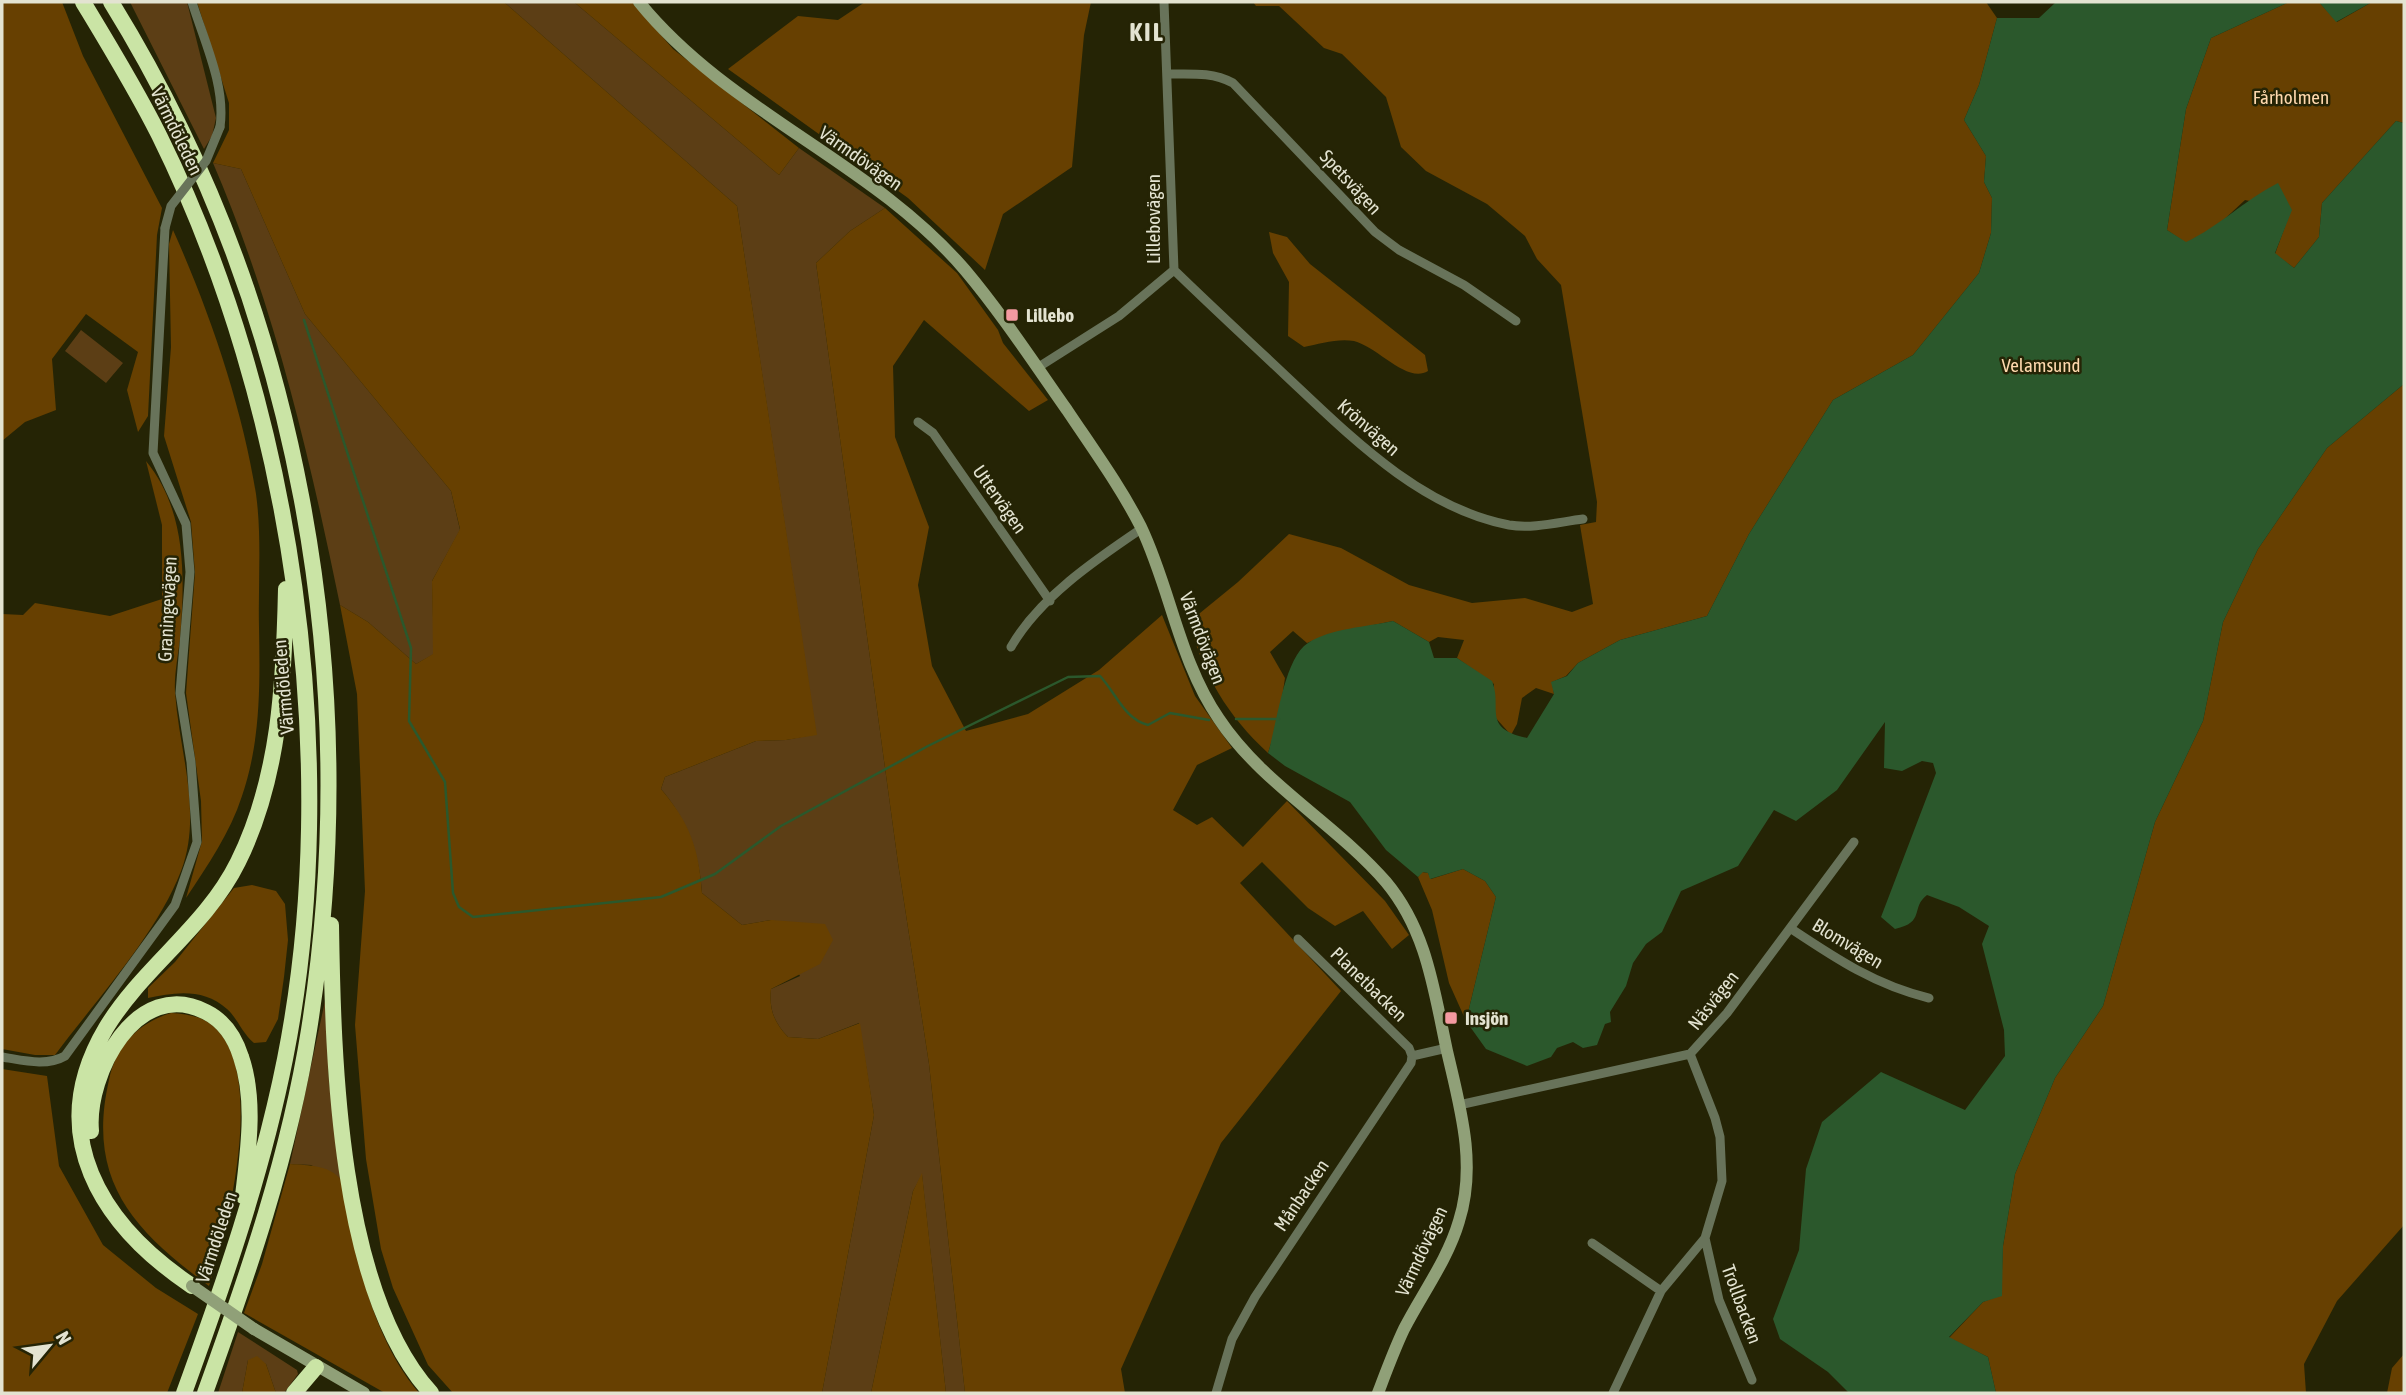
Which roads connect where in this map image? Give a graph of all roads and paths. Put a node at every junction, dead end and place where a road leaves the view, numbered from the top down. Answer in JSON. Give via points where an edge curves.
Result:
{"nodes":[{"id":1,"x":83,"y":2,"type":"edge"},
{"id":2,"x":111,"y":2,"type":"edge"},
{"id":3,"x":192,"y":2,"type":"edge"},
{"id":4,"x":639,"y":2,"type":"edge"},
{"id":5,"x":1164,"y":2,"type":"edge"},
{"id":6,"x":1168,"y":75,"type":"junction"},
{"id":7,"x":1174,"y":270,"type":"junction"},
{"id":8,"x":1516,"y":321,"type":"dead end"},
{"id":9,"x":1037,"y":368,"type":"junction"},
{"id":10,"x":918,"y":422,"type":"dead end"},
{"id":11,"x":1583,"y":519,"type":"dead end"},
{"id":12,"x":1141,"y":529,"type":"junction"},
{"id":13,"x":286,"y":546,"type":"junction"},
{"id":14,"x":1050,"y":601,"type":"junction"},
{"id":15,"x":1011,"y":647,"type":"dead end"},
{"id":16,"x":328,"y":809,"type":"junction"},
{"id":17,"x":1854,"y":842,"type":"dead end"},
{"id":18,"x":1790,"y":928,"type":"junction"},
{"id":19,"x":1298,"y":939,"type":"dead end"},
{"id":20,"x":1929,"y":998,"type":"dead end"},
{"id":21,"x":1447,"y":1048,"type":"junction"},
{"id":22,"x":1690,"y":1054,"type":"junction"},
{"id":23,"x":1412,"y":1055,"type":"junction"},
{"id":24,"x":2,"y":1057,"type":"edge"},
{"id":25,"x":1459,"y":1104,"type":"junction"},
{"id":26,"x":1705,"y":1238,"type":"junction"},
{"id":27,"x":1592,"y":1243,"type":"dead end"},
{"id":28,"x":236,"y":1249,"type":"junction"},
{"id":29,"x":192,"y":1286,"type":"junction"},
{"id":30,"x":1661,"y":1291,"type":"junction"},
{"id":31,"x":316,"y":1367,"type":"junction"},
{"id":32,"x":1752,"y":1380,"type":"dead end"},
{"id":33,"x":184,"y":1393,"type":"edge"},
{"id":34,"x":205,"y":1393,"type":"edge"},
{"id":35,"x":295,"y":1393,"type":"edge"},
{"id":36,"x":364,"y":1393,"type":"edge"},
{"id":37,"x":431,"y":1393,"type":"edge"},
{"id":38,"x":1216,"y":1393,"type":"edge"},
{"id":39,"x":1378,"y":1393,"type":"edge"},
{"id":40,"x":1614,"y":1393,"type":"edge"}],
"edges":[{"from":1,"to":13,"type":"highway","name":"Värmdöleden","via":[[158,134],[198,223],[251,384]]},
{"from":2,"to":16,"type":"highway","name":"Värmdöleden","via":[[197,162],[245,286],[288,432],[323,642]]},
{"from":3,"to":24,"type":"street","name":"Graningevägen","bridge":true,"via":[[222,114],[206,161],[171,206],[165,228],[153,453],[186,524],[190,572],[180,693],[197,842],[176,905],[65,1056],[35,1062]]},
{"from":4,"to":9,"type":"main road","name":"Värmdövägen","via":[[670,37],[726,85],[926,230],[971,278]]},
{"from":5,"to":6,"type":"street","name":"Lillebovägen"},
{"from":6,"to":7,"type":"street","name":"Lillebovägen"},
{"from":6,"to":8,"type":"street","name":"Spetsvägen","via":[[1202,73],[1233,83],[1375,232]]},
{"from":7,"to":9,"type":"street","name":"Lillebovägen","via":[[1119,316]]},
{"from":7,"to":11,"type":"street","name":"Krönvägen","via":[[1398,475],[1477,516],[1510,525]]},
{"from":9,"to":12,"type":"main road","name":"Värmdövägen","via":[[1110,472]]},
{"from":10,"to":14,"type":"street","name":"Uttervägen","via":[[933,433]]},
{"from":12,"to":14,"type":"street"},
{"from":12,"to":21,"type":"main road","name":"Värmdövägen","via":[[1189,662],[1219,721],[1264,770],[1385,882],[1409,917],[1434,983]]},
{"from":13,"to":28,"type":"highway","name":"Värmdöleden","via":[[305,665],[310,754],[305,911],[285,1057]]},
{"from":13,"to":29,"type":"highway","via":[[278,730],[253,826],[218,895],[107,1027],[89,1063],[80,1100],[86,1160],[109,1210],[156,1262]]},
{"from":14,"to":15,"type":"street"},
{"from":16,"to":34,"type":"highway","name":"Värmdöleden","via":[[321,941],[293,1109],[246,1280]]},
{"from":16,"to":37,"type":"highway","via":[[335,1062],[359,1236],[395,1340]]},
{"from":17,"to":18,"type":"street","name":"Näsvägen"},
{"from":18,"to":20,"type":"street","name":"Blomvägen","via":[[1855,972]]},
{"from":18,"to":22,"type":"street","name":"Näsvägen"},
{"from":19,"to":23,"type":"street","name":"Planetbacken"},
{"from":21,"to":23,"type":"street"},
{"from":21,"to":25,"type":"main road","name":"Värmdövägen"},
{"from":22,"to":25,"type":"street","name":"Näsvägen"},
{"from":22,"to":26,"type":"street","via":[[1720,1137],[1722,1181]]},
{"from":23,"to":38,"type":"street","name":"Månbacken","via":[[1411,1063],[1248,1308],[1232,1339]]},
{"from":25,"to":39,"type":"main road","name":"Värmdövägen","via":[[1468,1160],[1458,1225],[1402,1334]]},
{"from":26,"to":30,"type":"street"},
{"from":26,"to":32,"type":"street","name":"Trollbacken","via":[[1719,1300]]},
{"from":27,"to":30,"type":"street"},
{"from":28,"to":29,"type":"highway","via":[[249,1122],[242,1059],[224,1026],[210,1014],[195,1006],[160,1007],[143,1014],[110,1051],[98,1076],[90,1126],[93,1152],[116,1208],[136,1234]]},
{"from":28,"to":33,"type":"highway","name":"Värmdöleden"},
{"from":29,"to":31,"type":"main road","bridge":true},
{"from":30,"to":40,"type":"street"},
{"from":31,"to":35,"type":"highway"},
{"from":31,"to":36,"type":"main road"}]}
